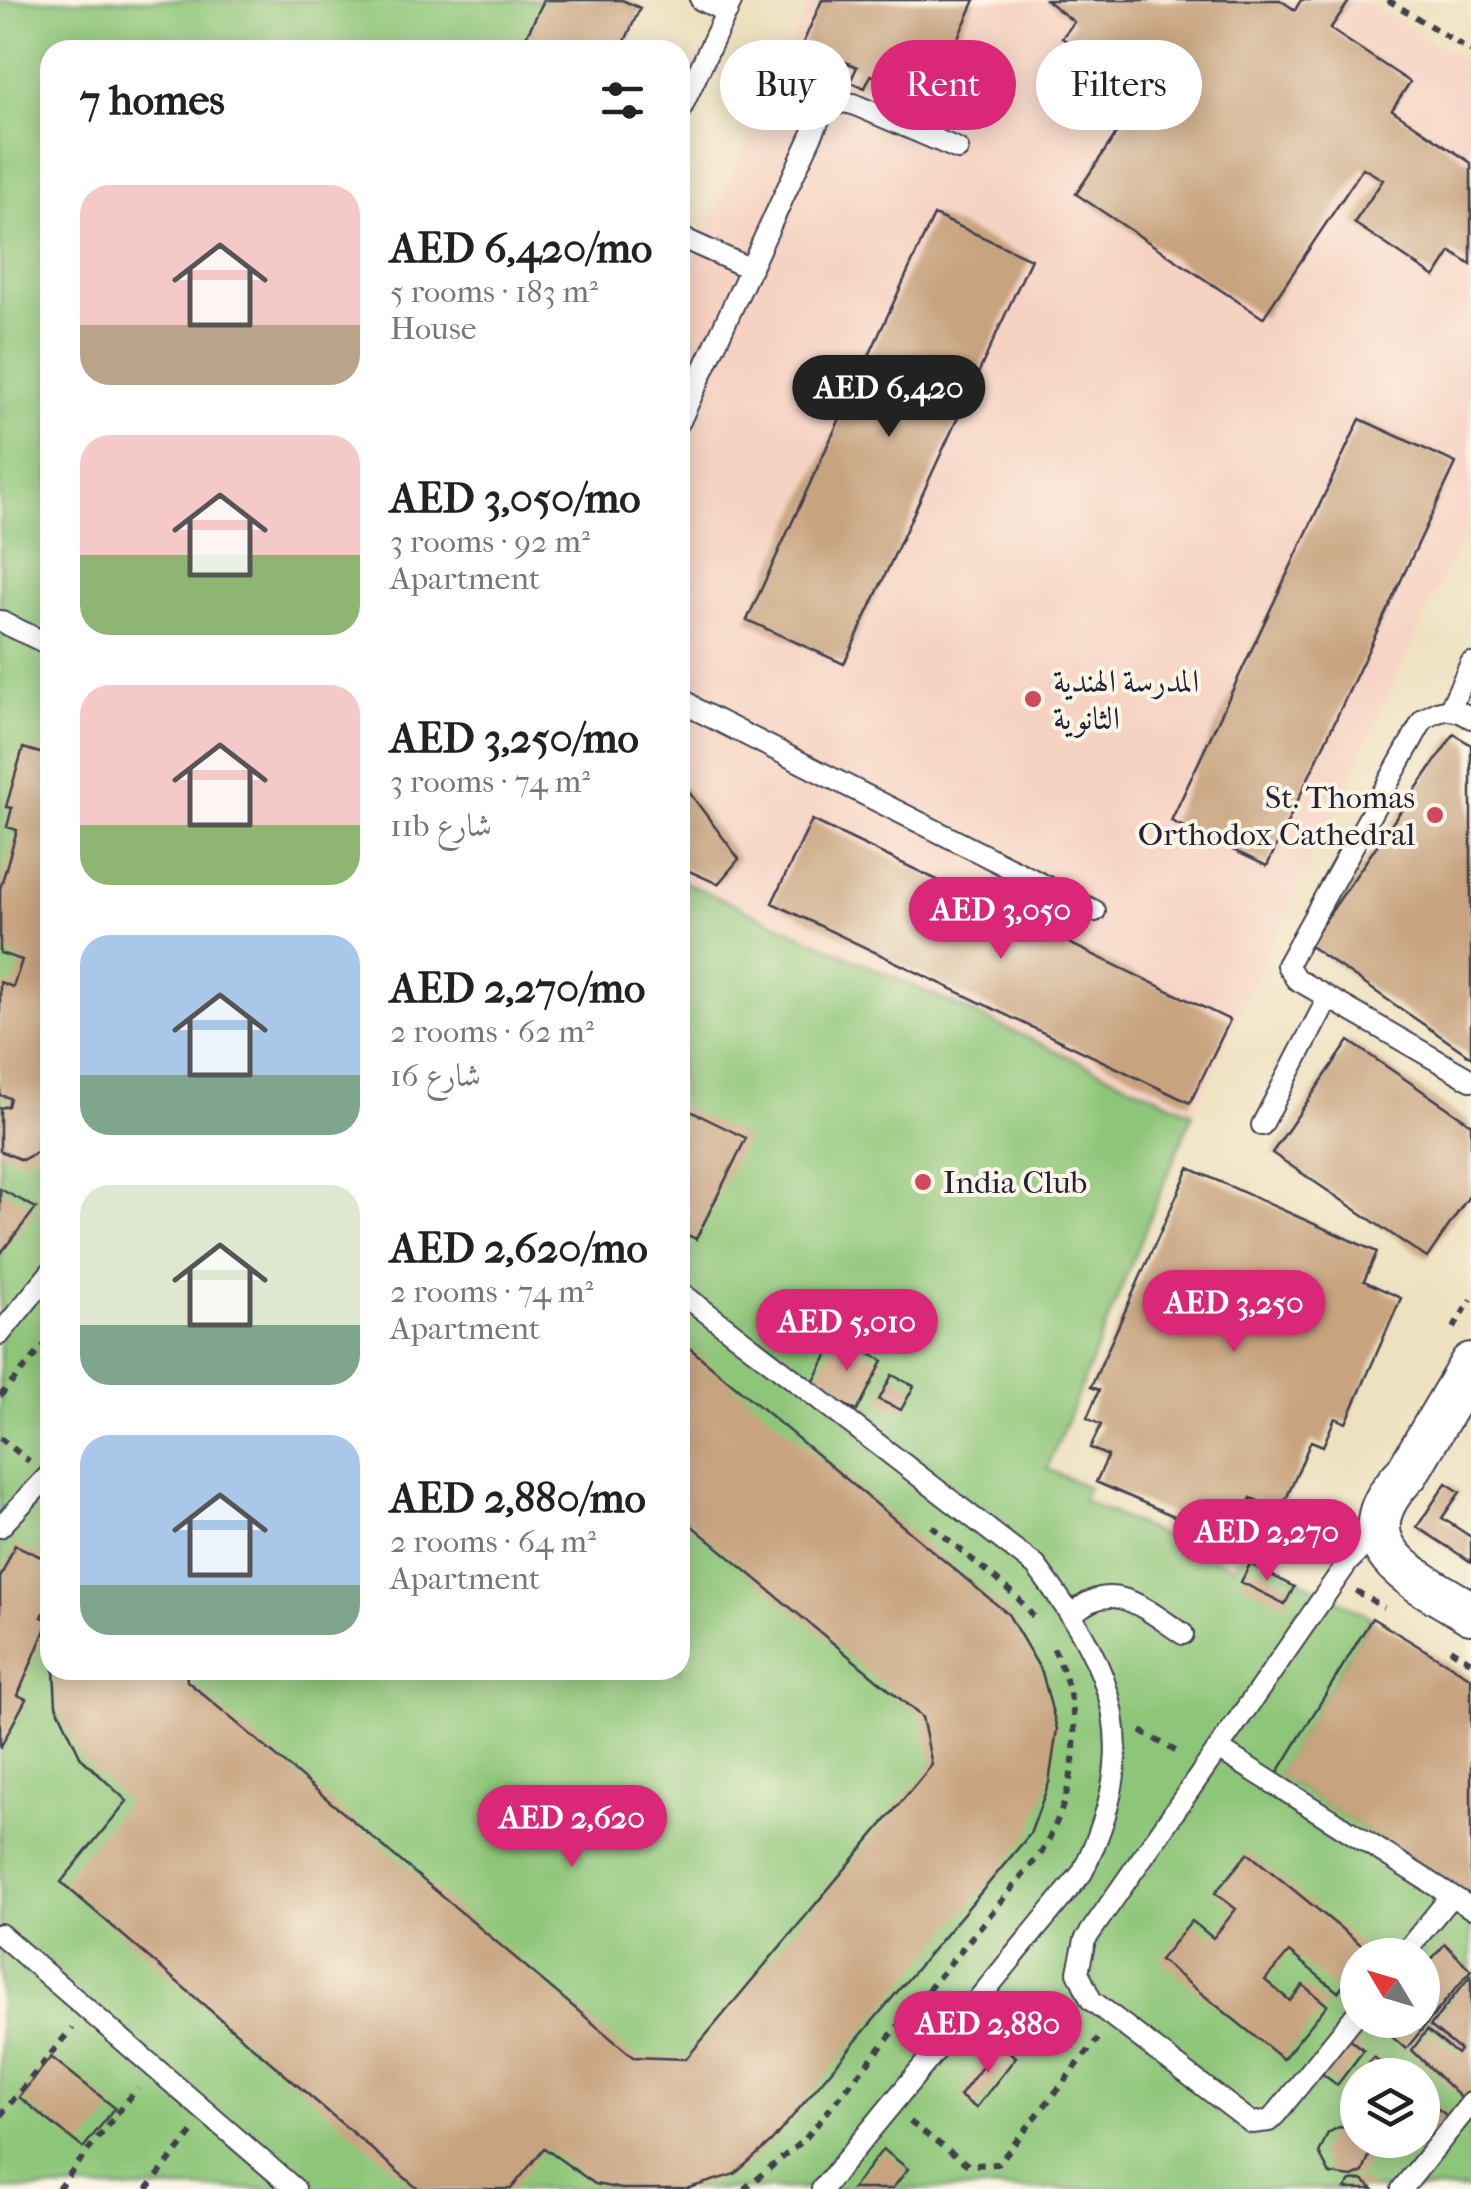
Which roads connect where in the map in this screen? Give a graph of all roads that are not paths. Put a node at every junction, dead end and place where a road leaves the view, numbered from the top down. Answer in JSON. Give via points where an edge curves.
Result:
{"nodes":[{"id":1,"x":701,"y":0,"type":"edge"},
{"id":2,"x":729,"y":6,"type":"edge"},
{"id":3,"x":690,"y":90,"type":"edge"},
{"id":4,"x":958,"y":149,"type":"dead end"},
{"id":5,"x":690,"y":242,"type":"edge"},
{"id":6,"x":751,"y":269,"type":"junction"},
{"id":7,"x":690,"y":400,"type":"edge"},
{"id":8,"x":0,"y":621,"type":"edge"},
{"id":9,"x":40,"y":640,"type":"edge"},
{"id":10,"x":1471,"y":663,"type":"edge"},
{"id":11,"x":690,"y":705,"type":"edge"},
{"id":12,"x":1450,"y":709,"type":"junction"},
{"id":13,"x":1471,"y":718,"type":"edge"},
{"id":14,"x":1095,"y":911,"type":"dead end"},
{"id":15,"x":1328,"y":998,"type":"junction"},
{"id":16,"x":1471,"y":1080,"type":"edge"},
{"id":17,"x":1262,"y":1126,"type":"dead end"},
{"id":18,"x":40,"y":1285,"type":"edge"},
{"id":19,"x":690,"y":1300,"type":"edge"},
{"id":20,"x":0,"y":1334,"type":"edge"},
{"id":21,"x":1471,"y":1364,"type":"edge"},
{"id":22,"x":40,"y":1485,"type":"edge"},
{"id":23,"x":0,"y":1527,"type":"edge"},
{"id":24,"x":1392,"y":1536,"type":"junction"},
{"id":25,"x":1471,"y":1613,"type":"edge"},
{"id":26,"x":1072,"y":1614,"type":"junction"},
{"id":27,"x":1183,"y":1634,"type":"dead end"},
{"id":28,"x":1219,"y":1749,"type":"junction"},
{"id":29,"x":1451,"y":1896,"type":"junction"},
{"id":30,"x":1471,"y":1908,"type":"edge"},
{"id":31,"x":0,"y":1934,"type":"edge"},
{"id":32,"x":1418,"y":1938,"type":"edge"},
{"id":33,"x":1340,"y":2034,"type":"edge"},
{"id":34,"x":1471,"y":2103,"type":"edge"},
{"id":35,"x":295,"y":2189,"type":"edge"},
{"id":36,"x":822,"y":2189,"type":"edge"},
{"id":37,"x":1402,"y":2189,"type":"edge"}],
"edges":[{"from":1,"to":2,"type":"lane"},
{"from":2,"to":3,"type":"lane"},
{"from":4,"to":6,"type":"lane","via":[[854,104],[832,104]]},
{"from":5,"to":6,"type":"lane"},
{"from":6,"to":7,"type":"lane"},
{"from":8,"to":9,"type":"lane"},
{"from":10,"to":12,"type":"lane"},
{"from":11,"to":14,"type":"lane"},
{"from":12,"to":13,"type":"lane"},
{"from":12,"to":15,"type":"lane","via":[[1423,720],[1289,959],[1291,976]]},
{"from":15,"to":16,"type":"lane"},
{"from":15,"to":17,"type":"lane"},
{"from":18,"to":20,"type":"lane"},
{"from":19,"to":26,"type":"lane","via":[[1036,1566]]},
{"from":21,"to":24,"type":"street","via":[[1406,1474]]},
{"from":22,"to":23,"type":"lane"},
{"from":24,"to":25,"type":"street","via":[[1430,1588]]},
{"from":24,"to":28,"type":"lane","via":[[1364,1544],[1348,1562]]},
{"from":26,"to":27,"type":"lane","via":[[1092,1599],[1117,1595]]},
{"from":26,"to":36,"type":"lane","via":[[1100,1662],[1114,1714],[1116,1770],[1106,1824],[1082,1873]]},
{"from":28,"to":29,"type":"lane"},
{"from":28,"to":33,"type":"lane","via":[[1079,1955],[1082,1988],[1245,2120],[1260,2124],[1276,2114]]},
{"from":29,"to":30,"type":"lane"},
{"from":29,"to":32,"type":"lane"},
{"from":31,"to":35,"type":"lane"},
{"from":34,"to":37,"type":"lane"}]}
